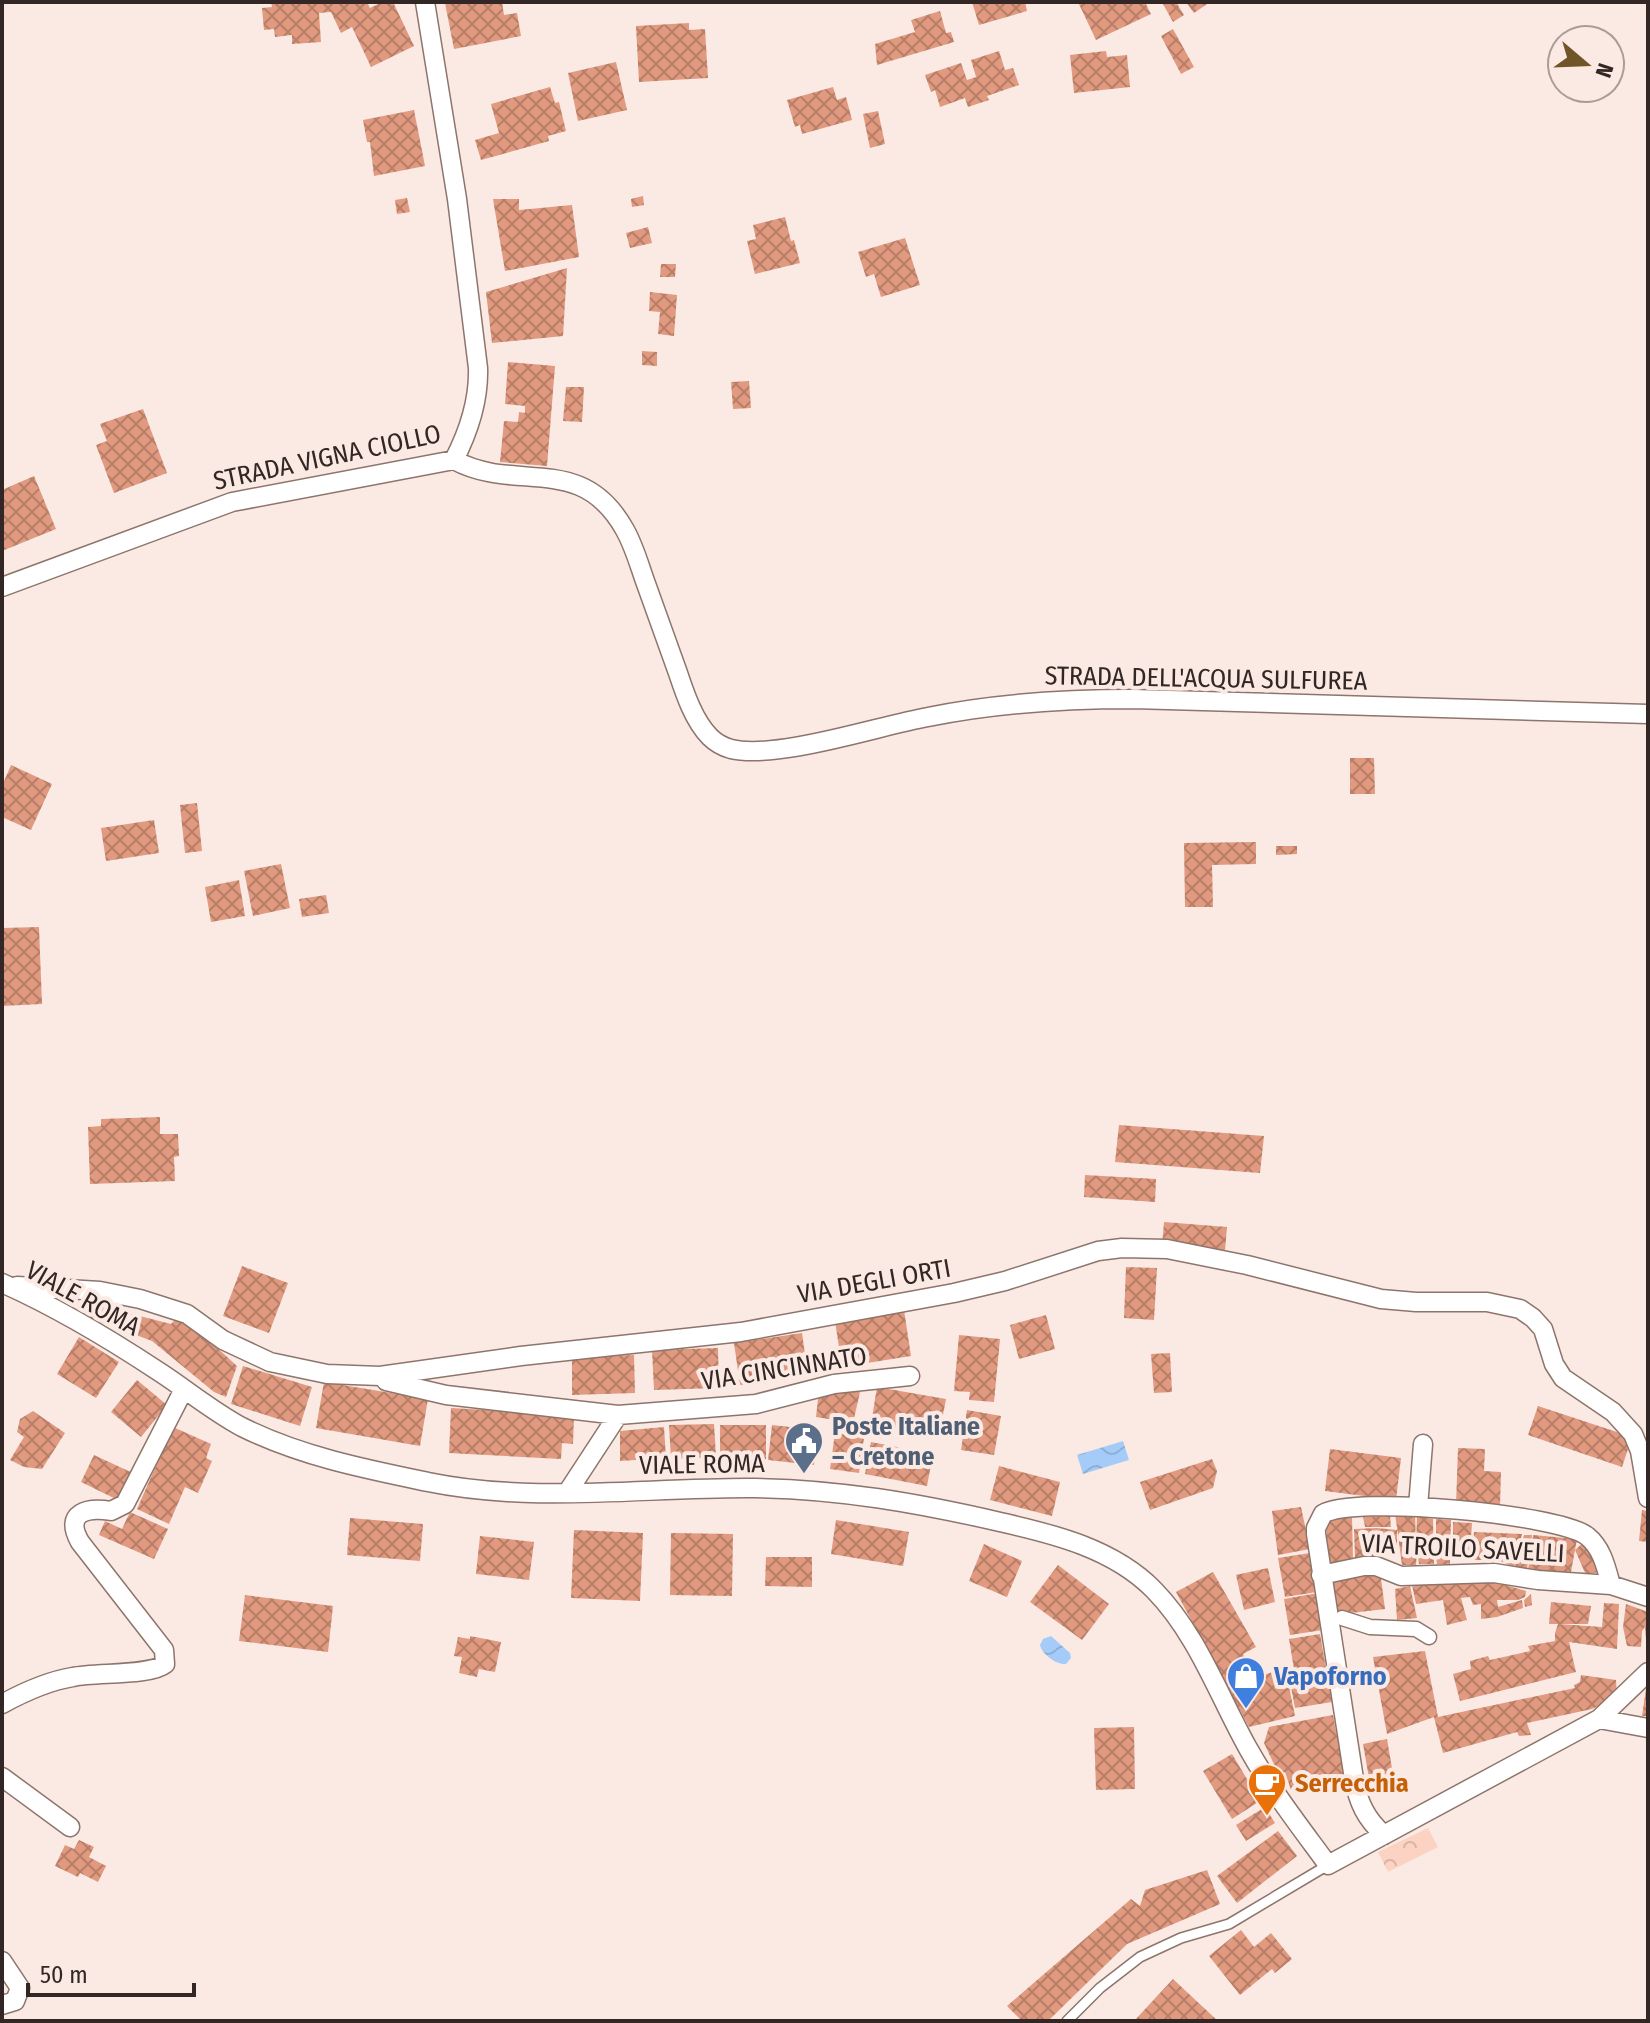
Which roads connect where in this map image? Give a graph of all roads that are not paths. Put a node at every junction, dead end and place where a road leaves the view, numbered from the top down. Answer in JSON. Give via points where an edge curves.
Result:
{"nodes":[{"id":1,"x":425,"y":2,"type":"edge"},
{"id":2,"x":454,"y":460,"type":"junction"},
{"id":3,"x":2,"y":587,"type":"edge"},
{"id":4,"x":1648,"y":714,"type":"edge"},
{"id":5,"x":4,"y":1284,"type":"edge"},
{"id":6,"x":368,"y":1376,"type":"junction"},
{"id":7,"x":910,"y":1376,"type":"dead end"},
{"id":8,"x":184,"y":1389,"type":"junction"},
{"id":9,"x":618,"y":1415,"type":"junction"},
{"id":10,"x":1423,"y":1444,"type":"dead end"},
{"id":11,"x":567,"y":1493,"type":"junction"},
{"id":12,"x":1648,"y":1498,"type":"edge"},
{"id":13,"x":1418,"y":1507,"type":"junction"},
{"id":14,"x":1321,"y":1575,"type":"junction"},
{"id":15,"x":1611,"y":1585,"type":"junction"},
{"id":16,"x":1648,"y":1597,"type":"edge"},
{"id":17,"x":1342,"y":1618,"type":"dead end"},
{"id":18,"x":1429,"y":1637,"type":"dead end"},
{"id":19,"x":1648,"y":1672,"type":"edge"},
{"id":20,"x":2,"y":1704,"type":"edge"},
{"id":21,"x":1599,"y":1719,"type":"junction"},
{"id":22,"x":1648,"y":1728,"type":"edge"},
{"id":23,"x":2,"y":1777,"type":"edge"},
{"id":24,"x":70,"y":1827,"type":"dead end"},
{"id":25,"x":1384,"y":1835,"type":"junction"},
{"id":26,"x":1328,"y":1865,"type":"junction"},
{"id":27,"x":2,"y":1961,"type":"edge"},
{"id":28,"x":2,"y":2005,"type":"edge"},
{"id":29,"x":1067,"y":2021,"type":"edge"}],
"edges":[{"from":1,"to":2,"type":"street","name":"STRADA VIGNA CIOLLO","via":[[478,368],[470,423]]},
{"from":2,"to":3,"type":"street","name":"STRADA VIGNA CIOLLO","via":[[232,502]]},
{"from":2,"to":4,"type":"street","name":"STRADA DELL'ACQUA SULFUREA","via":[[484,470],[568,481],[606,503],[630,541],[696,715],[712,739],[732,749],[774,750],[930,716],[1060,700]]},
{"from":5,"to":6,"type":"street","name":"VIA DEGLI ORTI","via":[[140,1299],[179,1310],[223,1340],[270,1362]]},
{"from":5,"to":8,"type":"street","name":"VIALE ROMA","via":[[74,1320]]},
{"from":6,"to":9,"type":"street","name":"VIA CINCINNATO","via":[[446,1395]]},
{"from":6,"to":12,"type":"street","name":"VIA DEGLI ORTI","via":[[741,1332],[954,1293],[1098,1251],[1167,1249],[1394,1301],[1487,1302],[1520,1309],[1543,1329],[1563,1378],[1628,1427],[1640,1451]]},
{"from":7,"to":9,"type":"street","name":"VIA CINCINNATO","via":[[834,1384],[756,1404]]},
{"from":8,"to":11,"type":"street","name":"VIALE ROMA","via":[[238,1424],[302,1451],[451,1486]]},
{"from":8,"to":20,"type":"street","via":[[125,1504],[111,1511],[84,1511],[75,1530],[164,1650],[165,1664],[146,1671],[68,1678]]},
{"from":9,"to":11,"type":"street"},
{"from":10,"to":13,"type":"street"},
{"from":11,"to":26,"type":"street","name":"VIALE ROMA","via":[[758,1488],[857,1494],[1024,1527],[1097,1551],[1142,1579],[1178,1619],[1258,1766]]},
{"from":13,"to":14,"type":"street","via":[[1347,1507],[1323,1514],[1316,1528]]},
{"from":13,"to":15,"type":"street","via":[[1579,1531],[1598,1547]]},
{"from":14,"to":15,"type":"street","name":"VIA TROILO SAVELLI","via":[[1376,1566],[1401,1576],[1482,1573]]},
{"from":14,"to":25,"type":"street","via":[[1358,1798]]},
{"from":15,"to":16,"type":"street","name":"VIA TROILO SAVELLI"},
{"from":17,"to":18,"type":"street","via":[[1370,1627],[1416,1629]]},
{"from":19,"to":21,"type":"street"},
{"from":21,"to":22,"type":"street"},
{"from":21,"to":25,"type":"street"},
{"from":23,"to":24,"type":"street"},
{"from":25,"to":26,"type":"street"},
{"from":26,"to":29,"type":"lane","via":[[1229,1924],[1140,1957]]},
{"from":27,"to":28,"type":"street","via":[[20,1988],[15,2001]]}]}
